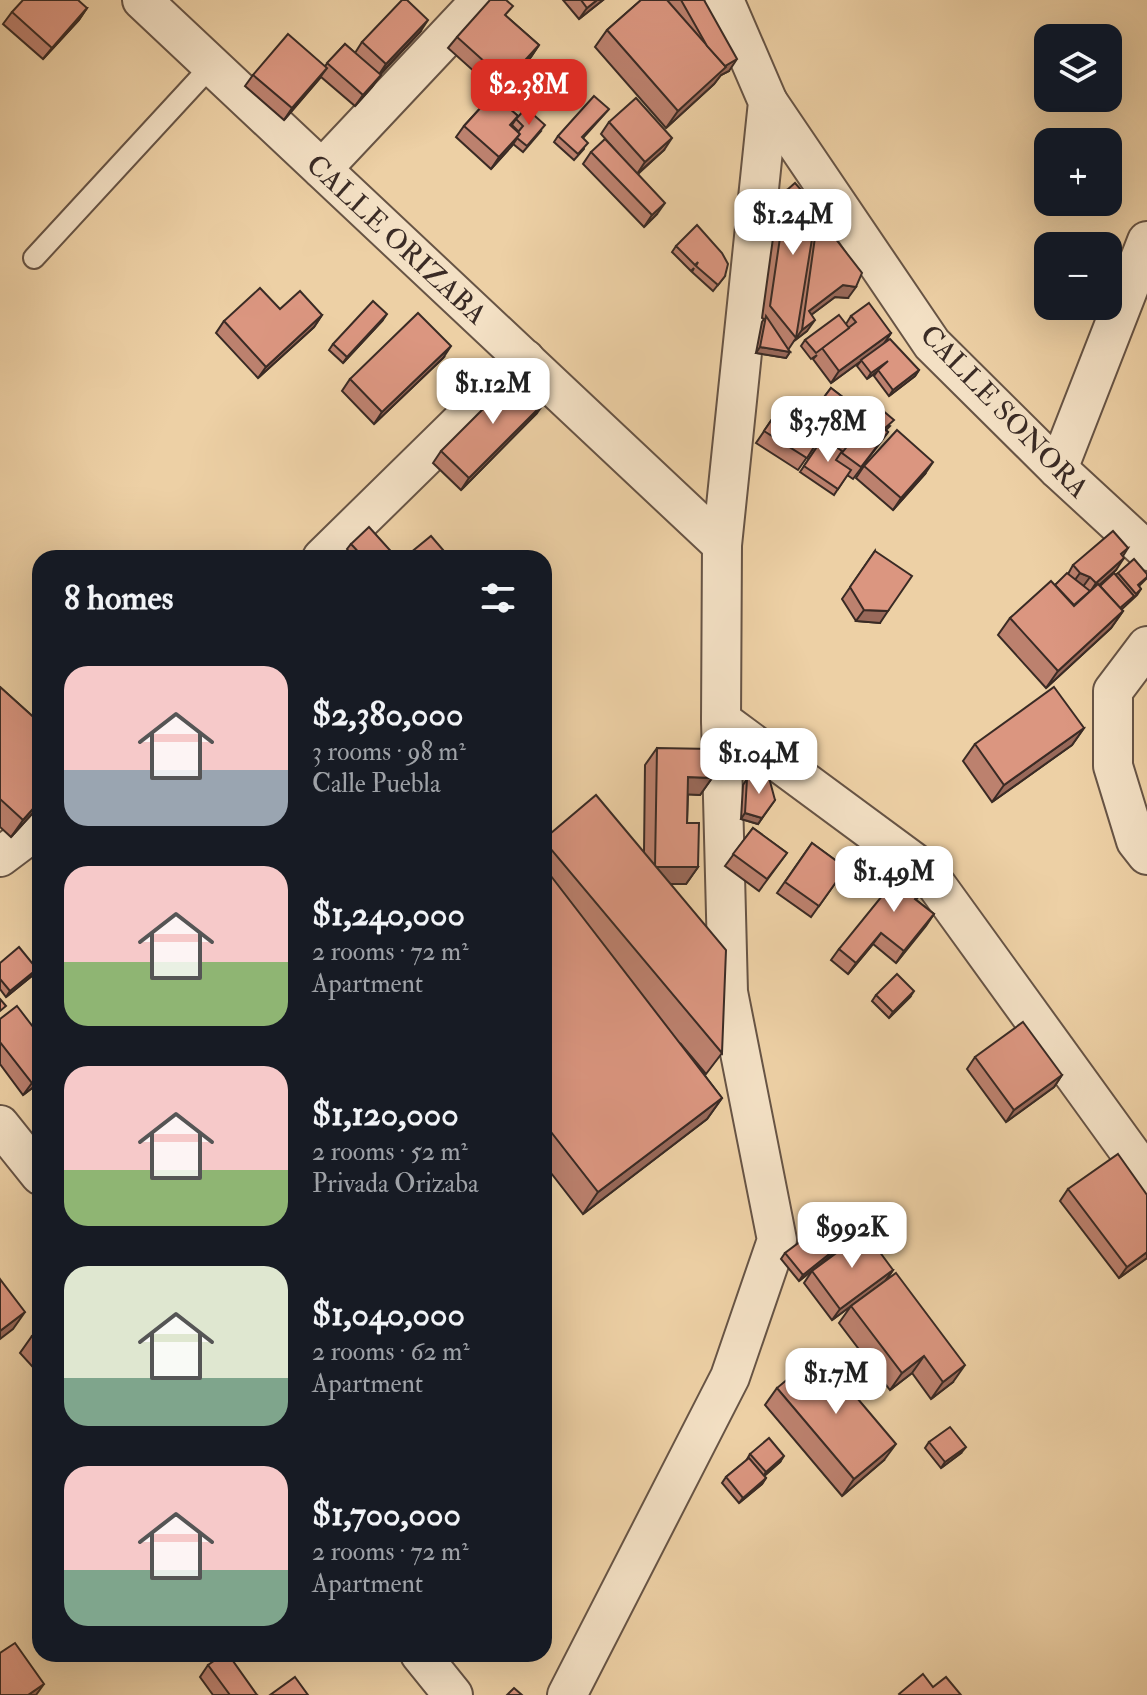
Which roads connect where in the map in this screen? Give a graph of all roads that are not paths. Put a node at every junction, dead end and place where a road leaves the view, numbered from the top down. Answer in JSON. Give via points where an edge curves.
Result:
{"nodes":[{"id":1,"x":142,"y":0,"type":"edge"},
{"id":2,"x":481,"y":0,"type":"edge"},
{"id":3,"x":724,"y":0,"type":"edge"},
{"id":4,"x":212,"y":65,"type":"junction"},
{"id":5,"x":768,"y":102,"type":"junction"},
{"id":6,"x":322,"y":169,"type":"junction"},
{"id":7,"x":1147,"y":241,"type":"edge"},
{"id":8,"x":34,"y":258,"type":"dead end"},
{"id":9,"x":525,"y":359,"type":"junction"},
{"id":10,"x":1058,"y":469,"type":"junction"},
{"id":11,"x":722,"y":545,"type":"junction"},
{"id":12,"x":330,"y":550,"type":"edge"},
{"id":13,"x":1147,"y":551,"type":"edge"},
{"id":14,"x":1147,"y":646,"type":"edge"},
{"id":15,"x":721,"y":720,"type":"junction"},
{"id":16,"x":32,"y":833,"type":"edge"},
{"id":17,"x":1147,"y":855,"type":"edge"},
{"id":18,"x":0,"y":857,"type":"edge"},
{"id":19,"x":0,"y":1125,"type":"edge"},
{"id":20,"x":32,"y":1165,"type":"edge"},
{"id":21,"x":1147,"y":1176,"type":"edge"},
{"id":22,"x":426,"y":1662,"type":"edge"},
{"id":23,"x":453,"y":1695,"type":"edge"},
{"id":24,"x":567,"y":1695,"type":"edge"}],
"edges":[{"from":1,"to":4,"type":"street","name":"CALLE ORIZABA"},
{"from":2,"to":6,"type":"street"},
{"from":3,"to":5,"type":"street","name":"CALLE SONORA"},
{"from":4,"to":6,"type":"street","name":"CALLE ORIZABA"},
{"from":4,"to":8,"type":"lane"},
{"from":5,"to":10,"type":"street","name":"CALLE SONORA","via":[[932,344]]},
{"from":5,"to":11,"type":"street"},
{"from":6,"to":9,"type":"street","name":"CALLE ORIZABA"},
{"from":7,"to":10,"type":"street"},
{"from":9,"to":11,"type":"street","name":"CALLE ORIZABA"},
{"from":9,"to":12,"type":"street"},
{"from":10,"to":13,"type":"street","name":"CALLE SONORA"},
{"from":11,"to":15,"type":"street"},
{"from":14,"to":17,"type":"street","via":[[1113,691],[1113,766],[1136,841]]},
{"from":15,"to":21,"type":"street","via":[[927,872]]},
{"from":15,"to":24,"type":"street","via":[[728,992],[777,1240],[730,1377]]},
{"from":16,"to":18,"type":"street"},
{"from":19,"to":20,"type":"street"},
{"from":22,"to":23,"type":"street"}]}
